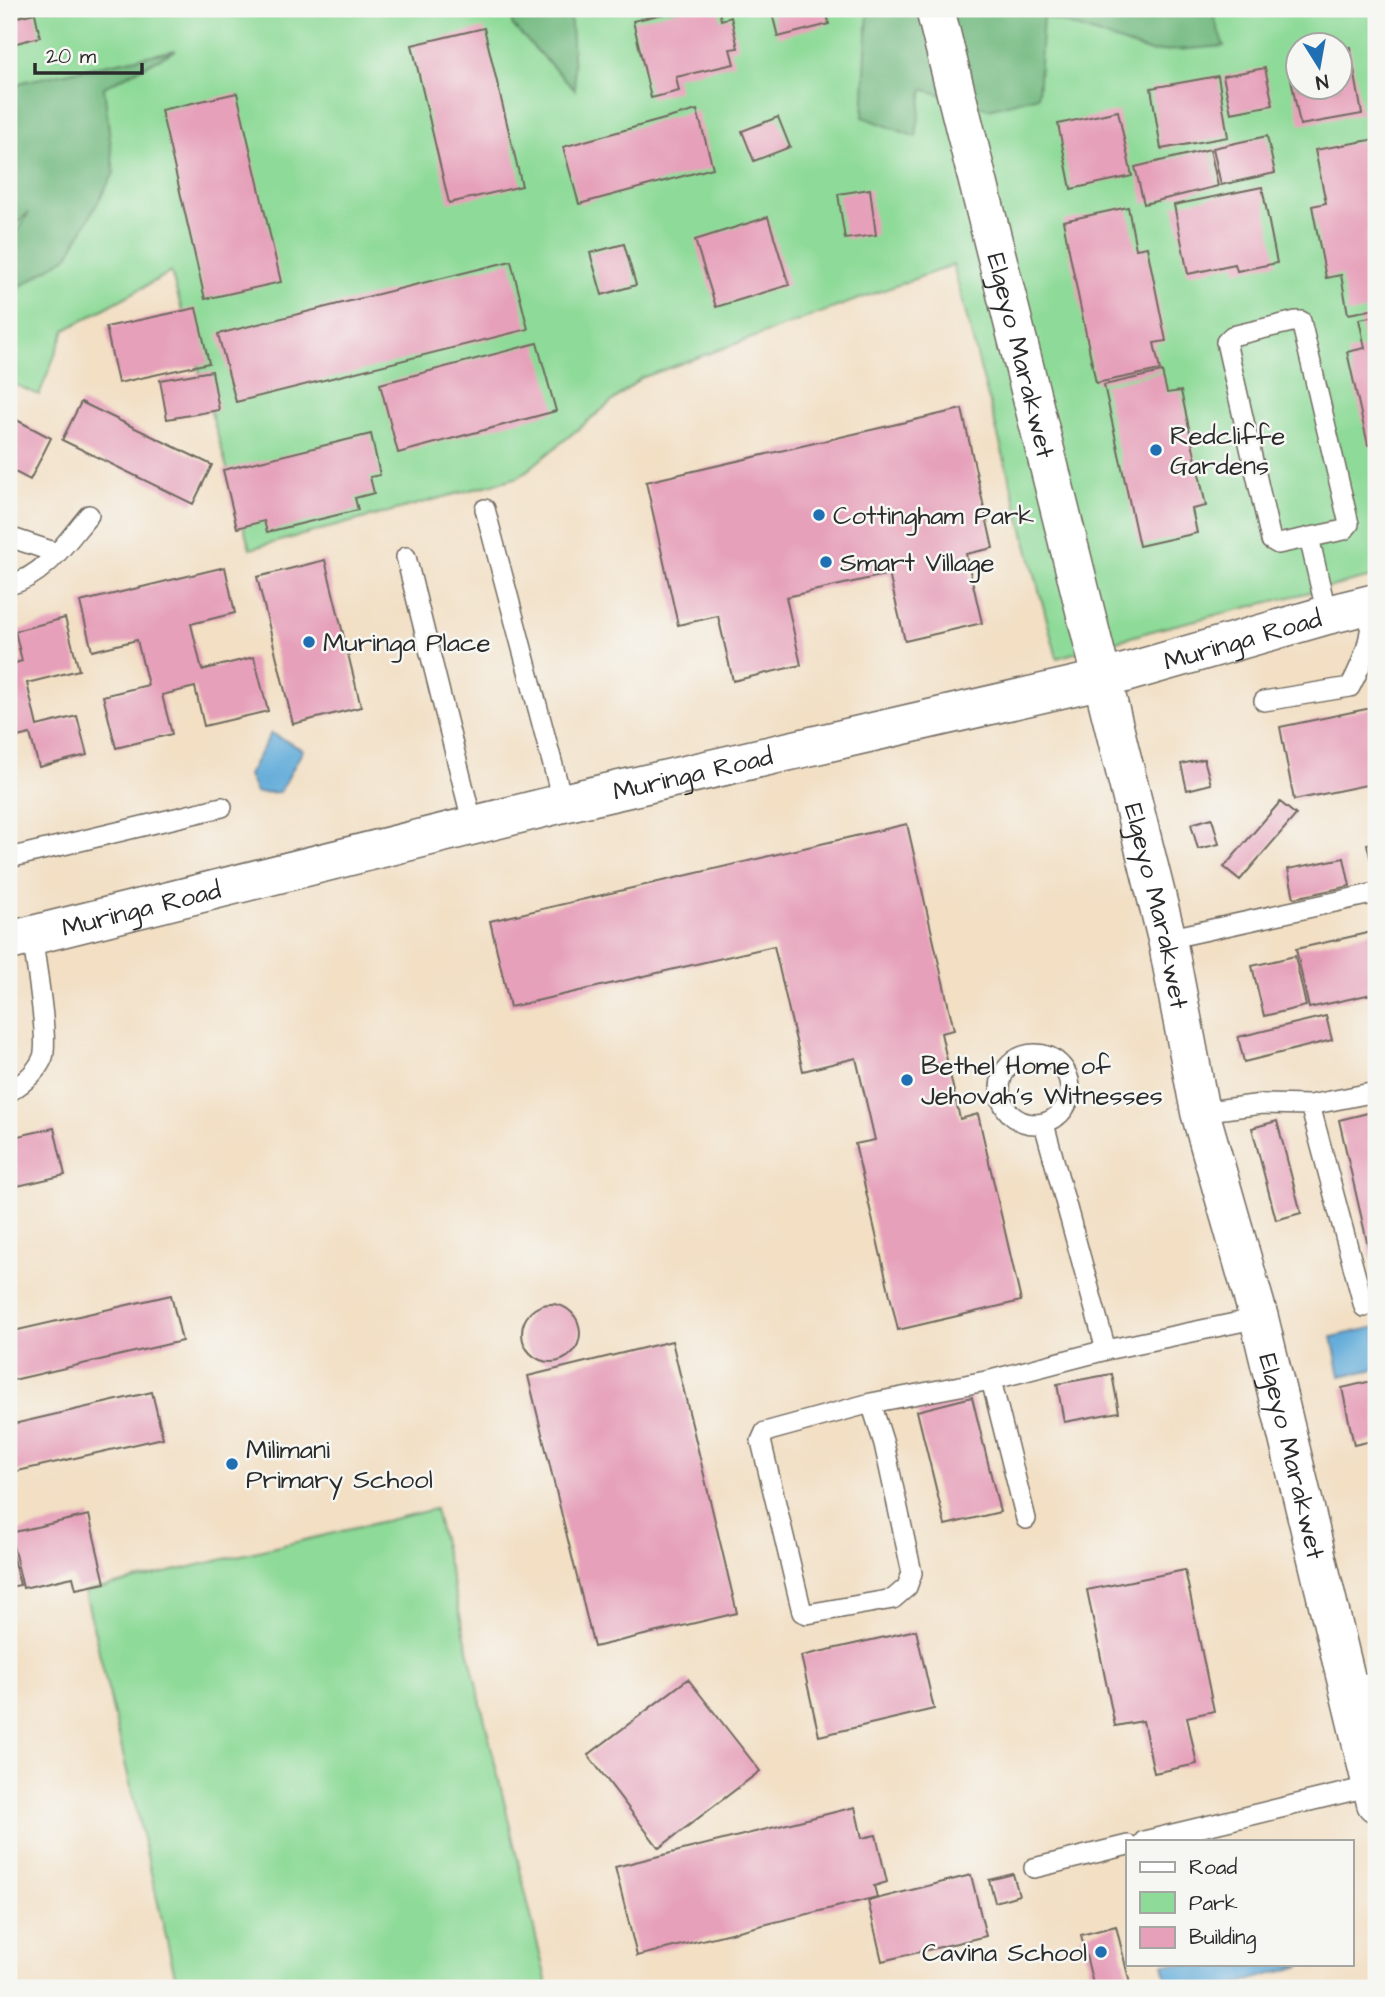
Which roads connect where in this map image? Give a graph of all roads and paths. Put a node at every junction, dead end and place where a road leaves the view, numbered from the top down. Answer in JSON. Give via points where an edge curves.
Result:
{"nodes":[{"id":1,"x":935,"y":9,"type":"edge"},
{"id":2,"x":485,"y":509,"type":"dead end"},
{"id":3,"x":89,"y":515,"type":"dead end"},
{"id":4,"x":9,"y":537,"type":"edge"},
{"id":5,"x":1310,"y":537,"type":"junction"},
{"id":6,"x":57,"y":553,"type":"junction"},
{"id":7,"x":406,"y":557,"type":"dead end"},
{"id":8,"x":9,"y":585,"type":"edge"},
{"id":9,"x":1324,"y":601,"type":"junction"},
{"id":10,"x":1374,"y":603,"type":"edge"},
{"id":11,"x":1104,"y":679,"type":"junction"},
{"id":12,"x":1264,"y":701,"type":"dead end"},
{"id":13,"x":563,"y":803,"type":"junction"},
{"id":14,"x":222,"y":807,"type":"dead end"},
{"id":15,"x":473,"y":825,"type":"junction"},
{"id":16,"x":9,"y":858,"type":"edge"},
{"id":17,"x":1376,"y":893,"type":"edge"},
{"id":18,"x":20,"y":938,"type":"edge"},
{"id":19,"x":1167,"y":939,"type":"junction"},
{"id":20,"x":9,"y":1092,"type":"edge"},
{"id":21,"x":1376,"y":1092,"type":"edge"},
{"id":22,"x":1310,"y":1105,"type":"junction"},
{"id":23,"x":1200,"y":1112,"type":"junction"},
{"id":24,"x":1044,"y":1124,"type":"dead end"},
{"id":25,"x":1364,"y":1307,"type":"dead end"},
{"id":26,"x":1259,"y":1318,"type":"junction"},
{"id":27,"x":1106,"y":1350,"type":"junction"},
{"id":28,"x":991,"y":1380,"type":"junction"},
{"id":29,"x":871,"y":1403,"type":"junction"},
{"id":30,"x":1026,"y":1519,"type":"dead end"},
{"id":31,"x":1362,"y":1684,"type":"edge"},
{"id":32,"x":1374,"y":1795,"type":"edge"},
{"id":33,"x":1149,"y":1840,"type":"edge"},
{"id":34,"x":1126,"y":1845,"type":"edge"},
{"id":35,"x":1034,"y":1868,"type":"dead end"}],
"edges":[{"from":1,"to":11,"type":"street","name":"Elgeyo Marakwet"},
{"from":2,"to":13,"type":"lane"},
{"from":3,"to":6,"type":"lane"},
{"from":4,"to":6,"type":"lane"},
{"from":5,"to":5,"type":"lane","via":[[1278,544],[1271,540],[1226,342],[1232,336],[1297,321],[1301,321],[1349,524],[1344,530]]},
{"from":5,"to":9,"type":"lane"},
{"from":6,"to":8,"type":"lane","via":[[42,569]]},
{"from":7,"to":15,"type":"lane"},
{"from":9,"to":10,"type":"street","name":"Muringa Road"},
{"from":9,"to":11,"type":"street","name":"Muringa Road"},
{"from":10,"to":12,"type":"lane","via":[[1364,661],[1350,687]]},
{"from":11,"to":13,"type":"street","name":"Muringa Road"},
{"from":11,"to":19,"type":"street","name":"Elgeyo Marakwet"},
{"from":13,"to":15,"type":"street","name":"Muringa Road"},
{"from":14,"to":16,"type":"lane"},
{"from":15,"to":18,"type":"street","name":"Muringa Road"},
{"from":17,"to":19,"type":"lane"},
{"from":18,"to":20,"type":"lane","via":[[43,1028],[43,1056],[25,1082]]},
{"from":19,"to":23,"type":"street","name":"Elgeyo Marakwet"},
{"from":21,"to":22,"type":"lane"},
{"from":22,"to":23,"type":"lane","via":[[1262,1104]]},
{"from":22,"to":25,"type":"lane"},
{"from":23,"to":26,"type":"street","name":"Elgeyo Marakwet"},
{"from":24,"to":27,"type":"lane"},
{"from":26,"to":27,"type":"lane"},
{"from":26,"to":31,"type":"street","name":"Elgeyo Marakwet"},
{"from":27,"to":28,"type":"lane"},
{"from":28,"to":29,"type":"lane"},
{"from":28,"to":30,"type":"lane"},
{"from":29,"to":29,"type":"lane","via":[[761,1436],[802,1612],[807,1614],[893,1599],[907,1587],[912,1573]]},
{"from":31,"to":32,"type":"street","name":"Elgeyo Marakwet"},
{"from":32,"to":33,"type":"lane"},
{"from":34,"to":35,"type":"lane"}]}
